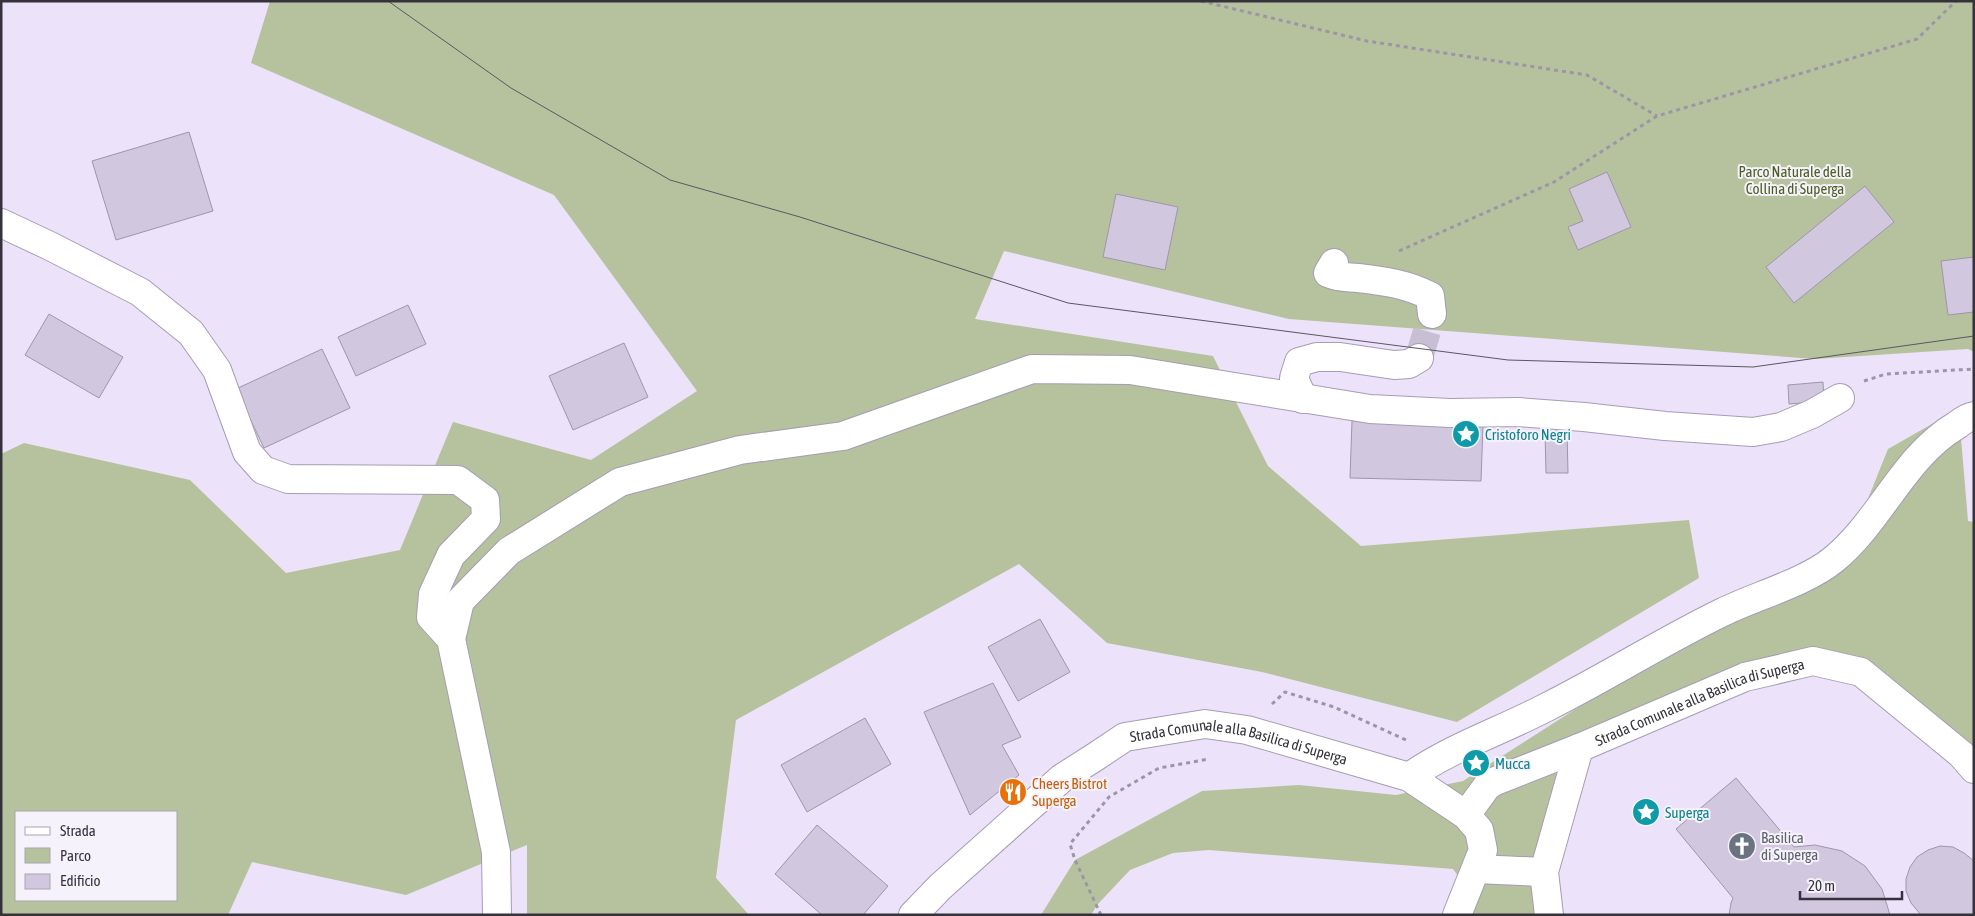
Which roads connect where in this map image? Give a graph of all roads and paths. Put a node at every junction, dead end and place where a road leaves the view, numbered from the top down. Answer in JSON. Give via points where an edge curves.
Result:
{"nodes":[{"id":1,"x":1201,"y":1,"type":"edge"},
{"id":2,"x":1956,"y":1,"type":"edge"},
{"id":3,"x":1657,"y":116,"type":"junction"},
{"id":4,"x":1,"y":223,"type":"edge"},
{"id":5,"x":1398,"y":251,"type":"dead end"},
{"id":6,"x":1334,"y":263,"type":"dead end"},
{"id":7,"x":1432,"y":314,"type":"tunnel mouth"},
{"id":8,"x":1419,"y":358,"type":"dead end"},
{"id":9,"x":1974,"y":369,"type":"edge"},
{"id":10,"x":1303,"y":398,"type":"junction"},
{"id":11,"x":1840,"y":398,"type":"joint"},
{"id":12,"x":1974,"y":416,"type":"edge"},
{"id":13,"x":451,"y":639,"type":"junction"},
{"id":14,"x":1247,"y":730,"type":"junction"},
{"id":15,"x":1579,"y":748,"type":"junction"},
{"id":16,"x":1450,"y":752,"type":"junction"},
{"id":17,"x":1213,"y":759,"type":"dead end"},
{"id":18,"x":1974,"y":768,"type":"edge"},
{"id":19,"x":1409,"y":777,"type":"junction"},
{"id":20,"x":1466,"y":815,"type":"junction"},
{"id":21,"x":1476,"y":869,"type":"junction"},
{"id":22,"x":1544,"y":872,"type":"junction"},
{"id":23,"x":497,"y":915,"type":"edge"},
{"id":24,"x":913,"y":915,"type":"edge"},
{"id":25,"x":1100,"y":915,"type":"edge"},
{"id":26,"x":1457,"y":915,"type":"edge"},
{"id":27,"x":1548,"y":915,"type":"edge"}],
"edges":[{"from":1,"to":3,"type":"path","via":[[1366,40],[1587,75]]},
{"from":2,"to":3,"type":"path","via":[[1917,39]]},
{"from":3,"to":5,"type":"path","via":[[1554,182]]},
{"from":4,"to":13,"type":"street","via":[[140,292],[191,333],[217,370],[248,452],[263,470],[288,479],[458,480],[485,500],[486,519],[451,555],[432,594],[431,618]]},
{"from":6,"to":7,"type":"street","via":[[1328,272],[1338,278],[1410,286],[1430,296]]},
{"from":8,"to":10,"type":"street","via":[[1409,364],[1340,357],[1317,357],[1299,362],[1294,378]]},
{"from":9,"to":11,"type":"path","via":[[1886,374],[1865,380],[1858,389]]},
{"from":10,"to":11,"type":"street","via":[[1370,409],[1528,413],[1752,432],[1812,414]]},
{"from":10,"to":13,"type":"street","via":[[1130,370],[1032,369],[843,436],[740,450],[620,482],[509,551],[460,602]]},
{"from":12,"to":16,"type":"street","via":[[1942,433],[1907,470],[1858,536],[1832,561],[1813,573],[1696,625],[1550,706]]},
{"from":13,"to":23,"type":"street","via":[[496,852]]},
{"from":14,"to":16,"type":"path","via":[[1284,692]]},
{"from":14,"to":19,"type":"street","name":"Strada Comunale alla Basilica di Superga"},
{"from":14,"to":24,"type":"street","name":"Strada Comunale alla Basilica di Superga","via":[[1206,724],[1125,737],[1062,778]]},
{"from":15,"to":18,"type":"street","name":"Strada Comunale alla Basilica di Superga","via":[[1745,677],[1813,661],[1861,672]]},
{"from":15,"to":20,"type":"street","via":[[1487,786]]},
{"from":15,"to":22,"type":"street","name":"Strada Comunale alla Basilica di Superga"},
{"from":16,"to":19,"type":"street"},
{"from":17,"to":25,"type":"path","via":[[1159,768],[1109,797],[1070,844]]},
{"from":19,"to":20,"type":"street","name":"Strada Comunale alla Basilica di Superga"},
{"from":20,"to":21,"type":"street","via":[[1479,830],[1483,850]]},
{"from":21,"to":22,"type":"street"},
{"from":21,"to":26,"type":"street"},
{"from":22,"to":27,"type":"street","name":"Strada Comunale alla Basilica di Superga"}]}
